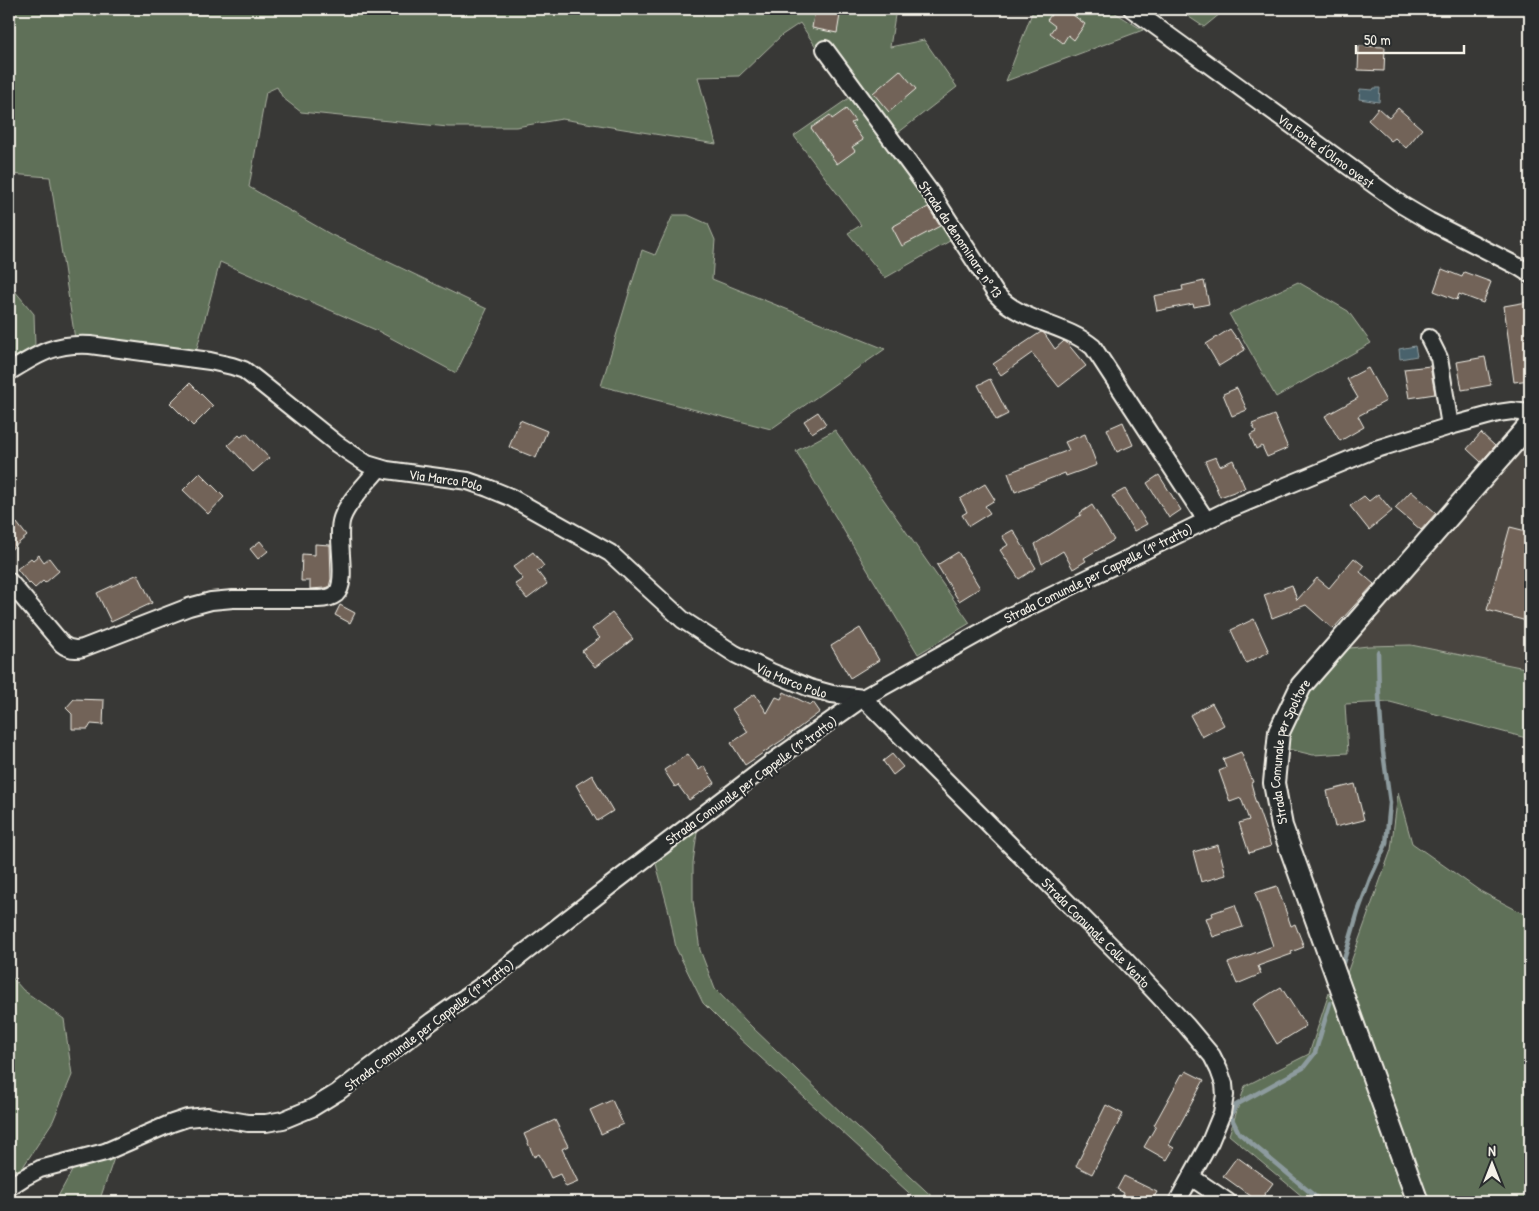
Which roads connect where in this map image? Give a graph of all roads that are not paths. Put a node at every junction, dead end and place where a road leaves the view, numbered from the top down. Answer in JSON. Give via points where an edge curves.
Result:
{"nodes":[{"id":1,"x":1132,"y":9,"type":"edge"},
{"id":2,"x":825,"y":49,"type":"dead end"},
{"id":3,"x":1530,"y":274,"type":"edge"},
{"id":4,"x":1429,"y":338,"type":"dead end"},
{"id":5,"x":9,"y":372,"type":"edge"},
{"id":6,"x":1530,"y":413,"type":"edge"},
{"id":7,"x":1530,"y":424,"type":"edge"},
{"id":8,"x":1450,"y":426,"type":"junction"},
{"id":9,"x":379,"y":468,"type":"junction"},
{"id":10,"x":1206,"y":520,"type":"junction"},
{"id":11,"x":9,"y":581,"type":"edge"},
{"id":12,"x":863,"y":698,"type":"junction"},
{"id":13,"x":1191,"y":1177,"type":"junction"},
{"id":14,"x":9,"y":1187,"type":"edge"},
{"id":15,"x":1176,"y":1202,"type":"edge"},
{"id":16,"x":1228,"y":1202,"type":"edge"},
{"id":17,"x":1418,"y":1202,"type":"edge"}],
"edges":[{"from":1,"to":3,"type":"street","name":"Via Fonte d'Olmo ovest","via":[[1402,205]]},
{"from":2,"to":10,"type":"street","name":"Strada da denominare nº 13","via":[[933,196],[996,294],[1024,315],[1078,337],[1092,347]]},
{"from":4,"to":8,"type":"street","via":[[1439,358]]},
{"from":5,"to":9,"type":"street","name":"Via Marco Polo","via":[[45,351],[73,344],[232,366],[244,370],[350,454]]},
{"from":6,"to":8,"type":"street","name":"Strada Comunale per Cappelle (1º tratto)","via":[[1505,412]]},
{"from":7,"to":17,"type":"street","name":"Strada Comunale per Spoltore","via":[[1301,686],[1279,732],[1274,783],[1282,826]]},
{"from":8,"to":10,"type":"street","name":"Strada Comunale per Cappelle (1º tratto)","via":[[1357,456]]},
{"from":9,"to":11,"type":"street","via":[[342,519],[339,538],[341,584],[336,594],[329,598],[211,601],[83,648],[68,649]]},
{"from":9,"to":12,"type":"street","name":"Via Marco Polo","via":[[468,482],[517,501],[610,553],[683,620],[735,654],[810,688]]},
{"from":10,"to":12,"type":"street","name":"Strada Comunale per Cappelle (1º tratto)","via":[[1010,616]]},
{"from":12,"to":13,"type":"street","name":"Strada Comunale Colle Vento","via":[[1126,961],[1189,1028],[1216,1063],[1222,1077],[1224,1104],[1215,1133]]},
{"from":12,"to":14,"type":"street","name":"Strada Comunale per Cappelle (1º tratto)","via":[[771,763],[487,982],[321,1103],[292,1117],[266,1123],[194,1116],[105,1152],[40,1169]]},
{"from":13,"to":15,"type":"street","name":"Strada Comunale Colle Vento"},
{"from":13,"to":16,"type":"street"}]}
